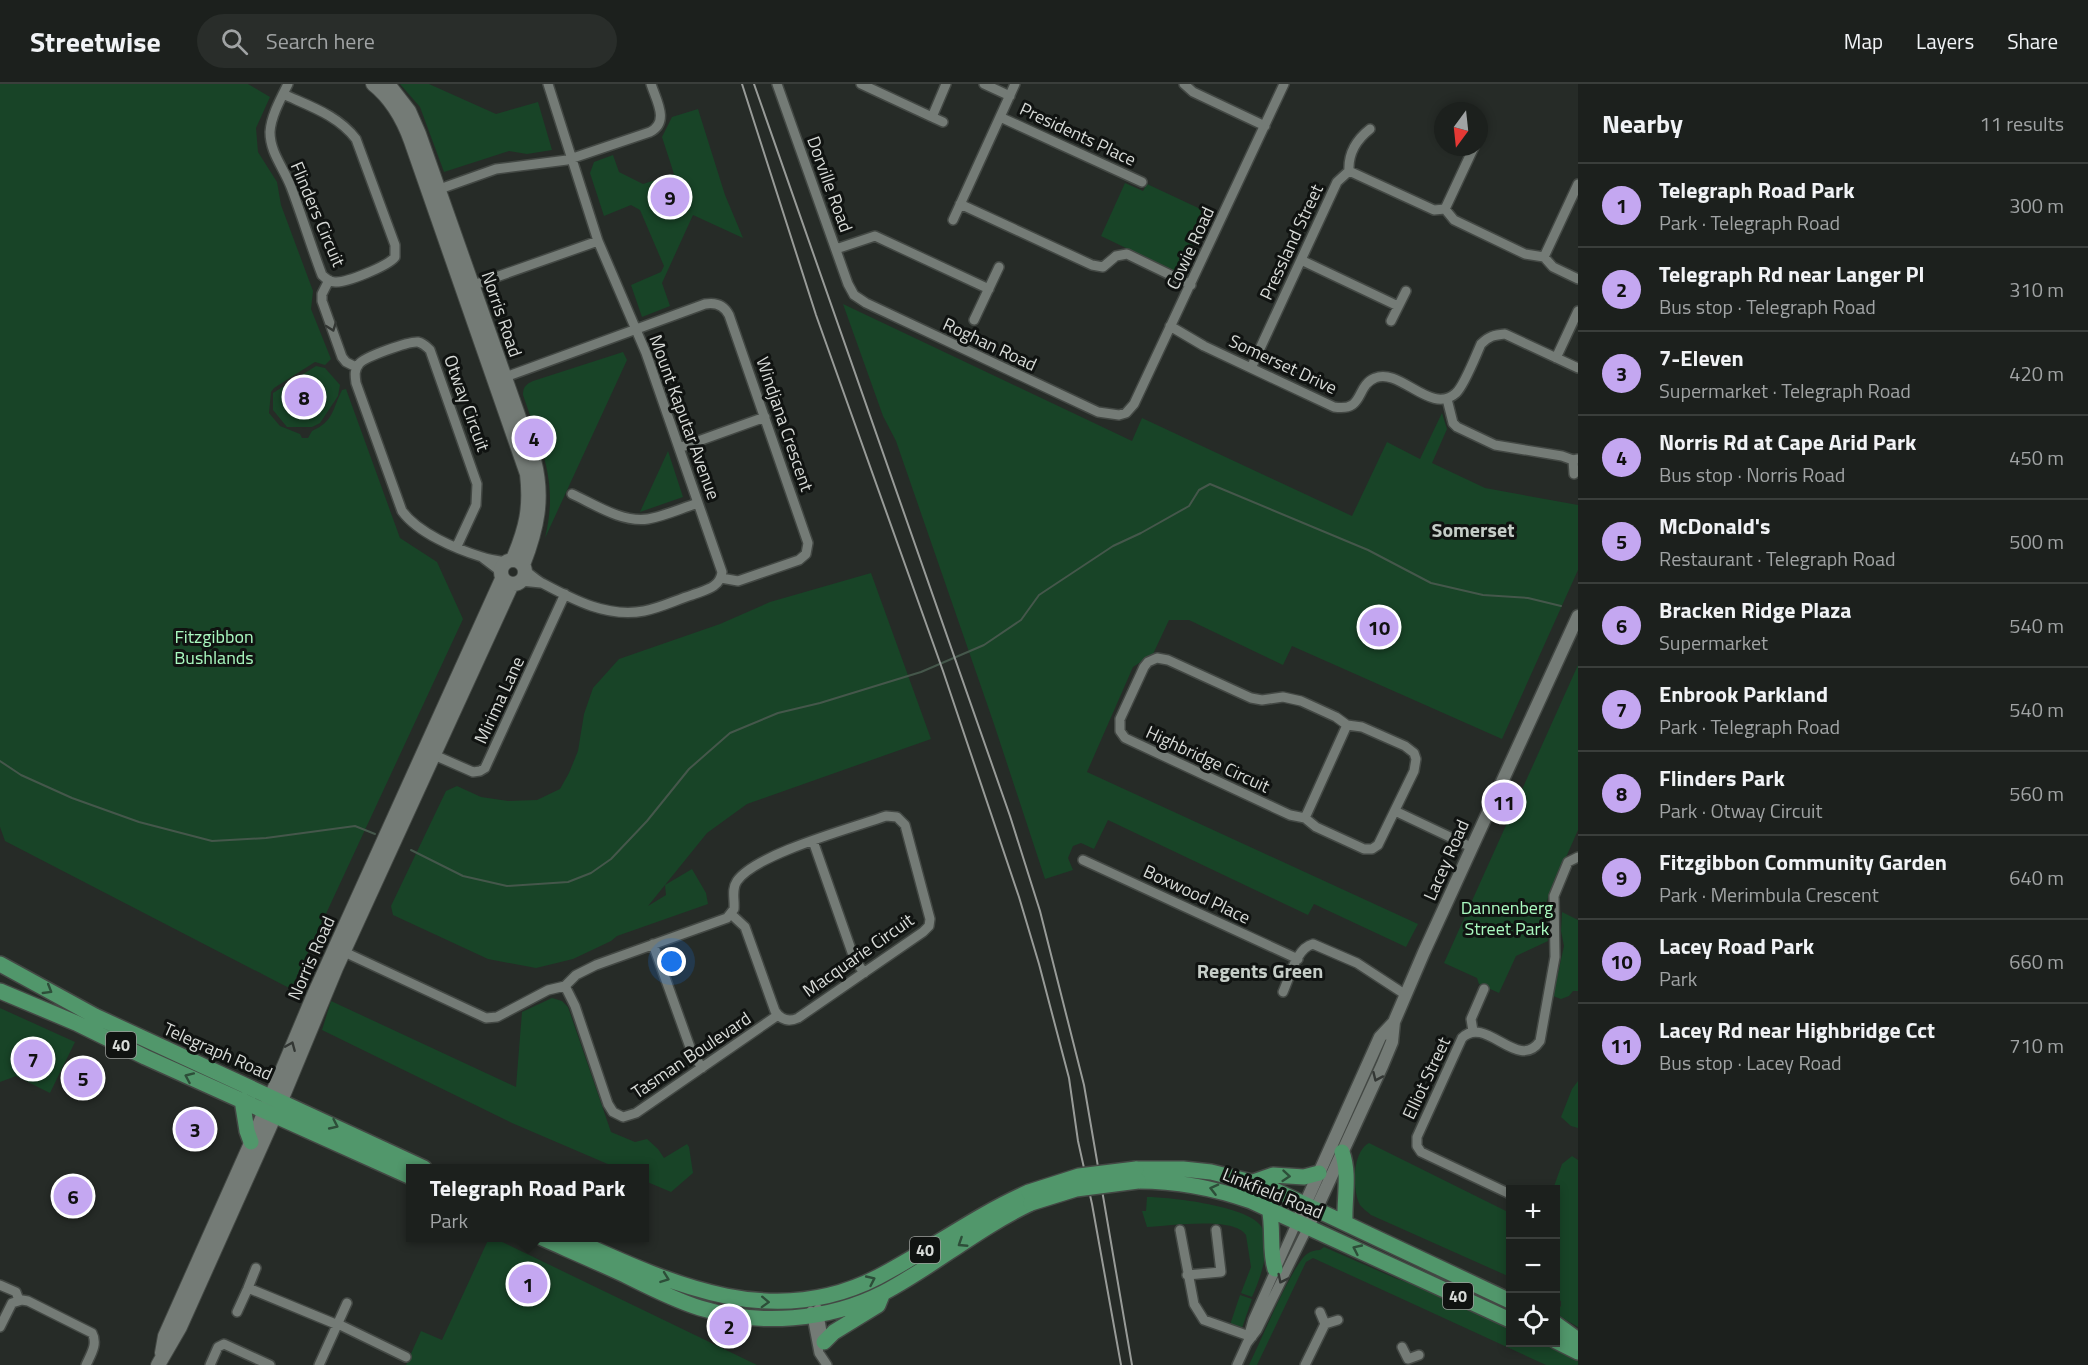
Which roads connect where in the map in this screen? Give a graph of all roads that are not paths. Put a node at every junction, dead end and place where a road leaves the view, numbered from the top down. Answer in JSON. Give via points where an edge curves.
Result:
{"nodes":[{"id":1,"x":288,"y":84,"type":"edge"},
{"id":2,"x":373,"y":84,"type":"edge"},
{"id":3,"x":388,"y":84,"type":"edge"},
{"id":4,"x":548,"y":84,"type":"edge"},
{"id":5,"x":651,"y":84,"type":"edge"},
{"id":6,"x":777,"y":84,"type":"edge"},
{"id":7,"x":861,"y":84,"type":"edge"},
{"id":8,"x":946,"y":84,"type":"edge"},
{"id":9,"x":984,"y":84,"type":"edge"},
{"id":10,"x":1015,"y":84,"type":"edge"},
{"id":11,"x":1184,"y":84,"type":"edge"},
{"id":12,"x":1284,"y":84,"type":"edge"},
{"id":13,"x":283,"y":94,"type":"junction"},
{"id":14,"x":1010,"y":96,"type":"junction"},
{"id":15,"x":932,"y":117,"type":"junction"},
{"id":16,"x":1000,"y":117,"type":"junction"},
{"id":17,"x":943,"y":122,"type":"dead end"},
{"id":18,"x":1265,"y":126,"type":"junction"},
{"id":19,"x":1370,"y":129,"type":"dead end"},
{"id":20,"x":1470,"y":156,"type":"edge"},
{"id":21,"x":571,"y":159,"type":"junction"},
{"id":22,"x":1349,"y":171,"type":"junction"},
{"id":23,"x":1142,"y":182,"type":"dead end"},
{"id":24,"x":1578,"y":184,"type":"edge"},
{"id":25,"x":434,"y":191,"type":"junction"},
{"id":26,"x":960,"y":204,"type":"junction"},
{"id":27,"x":1445,"y":209,"type":"junction"},
{"id":28,"x":953,"y":220,"type":"dead end"},
{"id":29,"x":598,"y":241,"type":"junction"},
{"id":30,"x":836,"y":249,"type":"junction"},
{"id":31,"x":1544,"y":257,"type":"junction"},
{"id":32,"x":1301,"y":260,"type":"junction"},
{"id":33,"x":999,"y":267,"type":"dead end"},
{"id":34,"x":1578,"y":279,"type":"edge"},
{"id":35,"x":329,"y":280,"type":"junction"},
{"id":36,"x":1191,"y":285,"type":"junction"},
{"id":37,"x":468,"y":287,"type":"junction"},
{"id":38,"x":989,"y":289,"type":"junction"},
{"id":39,"x":1406,"y":291,"type":"dead end"},
{"id":40,"x":854,"y":295,"type":"joint"},
{"id":41,"x":1398,"y":306,"type":"junction"},
{"id":42,"x":1578,"y":311,"type":"edge"},
{"id":43,"x":974,"y":320,"type":"dead end"},
{"id":44,"x":1391,"y":321,"type":"dead end"},
{"id":45,"x":1170,"y":326,"type":"junction"},
{"id":46,"x":636,"y":331,"type":"junction"},
{"id":47,"x":1556,"y":358,"type":"junction"},
{"id":48,"x":356,"y":368,"type":"junction"},
{"id":49,"x":1251,"y":368,"type":"junction"},
{"id":50,"x":1578,"y":368,"type":"edge"},
{"id":51,"x":500,"y":379,"type":"junction"},
{"id":52,"x":1447,"y":399,"type":"junction"},
{"id":53,"x":1115,"y":416,"type":"joint"},
{"id":54,"x":765,"y":417,"type":"junction"},
{"id":55,"x":679,"y":448,"type":"junction"},
{"id":56,"x":1575,"y":459,"type":"edge"},
{"id":57,"x":1574,"y":474,"type":"dead end"},
{"id":58,"x":572,"y":494,"type":"dead end"},
{"id":59,"x":698,"y":503,"type":"junction"},
{"id":60,"x":457,"y":546,"type":"junction"},
{"id":61,"x":513,"y":572,"type":"junction"},
{"id":62,"x":721,"y":578,"type":"junction"},
{"id":63,"x":565,"y":594,"type":"junction"},
{"id":64,"x":1578,"y":616,"type":"edge"},
{"id":65,"x":1574,"y":635,"type":"edge"},
{"id":66,"x":1347,"y":725,"type":"junction"},
{"id":67,"x":434,"y":755,"type":"junction"},
{"id":68,"x":1395,"y":812,"type":"junction"},
{"id":69,"x":1305,"y":818,"type":"junction"},
{"id":70,"x":813,"y":841,"type":"junction"},
{"id":71,"x":1471,"y":847,"type":"junction"},
{"id":72,"x":1578,"y":857,"type":"edge"},
{"id":73,"x":1083,"y":860,"type":"dead end"},
{"id":74,"x":731,"y":914,"type":"junction"},
{"id":75,"x":653,"y":944,"type":"junction"},
{"id":76,"x":340,"y":950,"type":"junction"},
{"id":77,"x":1298,"y":959,"type":"junction"},
{"id":78,"x":0,"y":964,"type":"edge"},
{"id":79,"x":864,"y":973,"type":"junction"},
{"id":80,"x":565,"y":986,"type":"junction"},
{"id":81,"x":1484,"y":989,"type":"dead end"},
{"id":82,"x":0,"y":991,"type":"edge"},
{"id":83,"x":1283,"y":992,"type":"dead end"},
{"id":84,"x":1406,"y":995,"type":"junction"},
{"id":85,"x":778,"y":1015,"type":"junction"},
{"id":86,"x":1394,"y":1022,"type":"junction"},
{"id":87,"x":1473,"y":1031,"type":"junction"},
{"id":88,"x":702,"y":1068,"type":"junction"},
{"id":89,"x":242,"y":1100,"type":"junction"},
{"id":90,"x":273,"y":1106,"type":"junction"},
{"id":91,"x":251,"y":1142,"type":"junction"},
{"id":92,"x":1342,"y":1152,"type":"junction"},
{"id":93,"x":414,"y":1164,"type":"edge"},
{"id":94,"x":1319,"y":1173,"type":"junction"},
{"id":95,"x":406,"y":1174,"type":"edge"},
{"id":96,"x":1137,"y":1175,"type":"junction"},
{"id":97,"x":1253,"y":1182,"type":"junction"},
{"id":98,"x":1506,"y":1192,"type":"edge"},
{"id":99,"x":1030,"y":1198,"type":"junction"},
{"id":100,"x":1311,"y":1207,"type":"junction"},
{"id":101,"x":1269,"y":1208,"type":"junction"},
{"id":102,"x":1345,"y":1222,"type":"junction"},
{"id":103,"x":1303,"y":1224,"type":"junction"},
{"id":104,"x":1180,"y":1230,"type":"dead end"},
{"id":105,"x":1216,"y":1230,"type":"dead end"},
{"id":106,"x":551,"y":1242,"type":"edge"},
{"id":107,"x":579,"y":1242,"type":"edge"},
{"id":108,"x":256,"y":1268,"type":"dead end"},
{"id":109,"x":1275,"y":1269,"type":"junction"},
{"id":110,"x":1188,"y":1275,"type":"junction"},
{"id":111,"x":0,"y":1285,"type":"edge"},
{"id":112,"x":248,"y":1288,"type":"junction"},
{"id":113,"x":883,"y":1292,"type":"junction"},
{"id":114,"x":1506,"y":1299,"type":"edge"},
{"id":115,"x":19,"y":1300,"type":"junction"},
{"id":116,"x":347,"y":1303,"type":"dead end"},
{"id":117,"x":814,"y":1307,"type":"junction"},
{"id":118,"x":237,"y":1312,"type":"dead end"},
{"id":119,"x":1320,"y":1312,"type":"dead end"},
{"id":120,"x":1506,"y":1318,"type":"edge"},
{"id":121,"x":1338,"y":1320,"type":"dead end"},
{"id":122,"x":338,"y":1324,"type":"junction"},
{"id":123,"x":1325,"y":1324,"type":"junction"},
{"id":124,"x":0,"y":1327,"type":"edge"},
{"id":125,"x":1560,"y":1327,"type":"edge"},
{"id":126,"x":1249,"y":1339,"type":"junction"},
{"id":127,"x":1578,"y":1340,"type":"edge"},
{"id":128,"x":824,"y":1342,"type":"junction"},
{"id":129,"x":1560,"y":1343,"type":"edge"},
{"id":130,"x":1402,"y":1347,"type":"dead end"},
{"id":131,"x":1578,"y":1352,"type":"edge"},
{"id":132,"x":1419,"y":1355,"type":"dead end"},
{"id":133,"x":406,"y":1357,"type":"dead end"},
{"id":134,"x":160,"y":1360,"type":"edge"},
{"id":135,"x":1406,"y":1362,"type":"edge"},
{"id":136,"x":826,"y":1363,"type":"edge"},
{"id":137,"x":86,"y":1365,"type":"edge"},
{"id":138,"x":210,"y":1365,"type":"edge"},
{"id":139,"x":270,"y":1365,"type":"edge"},
{"id":140,"x":319,"y":1365,"type":"edge"},
{"id":141,"x":1237,"y":1365,"type":"edge"},
{"id":142,"x":1305,"y":1365,"type":"edge"}],
"edges":[{"from":1,"to":13,"type":"street","name":"Flinders Circuit"},
{"from":2,"to":25,"type":"main road","name":"Norris Road","via":[[402,119]]},
{"from":3,"to":25,"type":"main road","name":"Norris Road","via":[[414,122]]},
{"from":4,"to":21,"type":"street","name":"Mount Kaputar Avenue"},
{"from":5,"to":21,"type":"street","via":[[661,116],[655,130]]},
{"from":6,"to":30,"type":"street","name":"Dorville Road"},
{"from":7,"to":15,"type":"street"},
{"from":8,"to":15,"type":"street"},
{"from":9,"to":14,"type":"street"},
{"from":10,"to":14,"type":"street"},
{"from":11,"to":18,"type":"street"},
{"from":12,"to":18,"type":"street","name":"Cowie Road"},
{"from":13,"to":35,"type":"street","name":"Flinders Circuit","via":[[270,128],[273,150],[321,273]]},
{"from":13,"to":35,"type":"street","name":"Flinders Circuit","via":[[334,118],[356,139],[395,245],[394,257],[385,266],[339,282]]},
{"from":14,"to":16,"type":"street"},
{"from":15,"to":17,"type":"street"},
{"from":16,"to":23,"type":"street","name":"Presidents Place"},
{"from":16,"to":26,"type":"street"},
{"from":18,"to":36,"type":"street","name":"Cowie Road"},
{"from":19,"to":22,"type":"street","via":[[1359,137]]},
{"from":20,"to":27,"type":"street"},
{"from":21,"to":25,"type":"street","via":[[496,169]]},
{"from":21,"to":29,"type":"street","name":"Mount Kaputar Avenue"},
{"from":22,"to":27,"type":"street","via":[[1434,210]]},
{"from":22,"to":32,"type":"street","name":"Pressland Street","via":[[1337,182]]},
{"from":24,"to":31,"type":"street"},
{"from":25,"to":37,"type":"main road","name":"Norris Road"},
{"from":26,"to":28,"type":"street"},
{"from":26,"to":36,"type":"street","via":[[1088,264],[1103,267],[1116,256],[1127,254]]},
{"from":27,"to":31,"type":"street","via":[[1464,225],[1526,254]]},
{"from":29,"to":37,"type":"street"},
{"from":29,"to":46,"type":"street","name":"Mount Kaputar Avenue"},
{"from":30,"to":38,"type":"street","via":[[875,236]]},
{"from":30,"to":40,"type":"street","name":"Dorville Road"},
{"from":31,"to":34,"type":"street","via":[[1553,267]]},
{"from":32,"to":41,"type":"street"},
{"from":32,"to":49,"type":"street","name":"Pressland Street"},
{"from":33,"to":38,"type":"street"},
{"from":35,"to":48,"type":"street","one_way":true,"via":[[322,301],[342,357]]},
{"from":36,"to":45,"type":"street","name":"Cowie Road"},
{"from":37,"to":51,"type":"main road","name":"Norris Road"},
{"from":38,"to":43,"type":"street"},
{"from":39,"to":41,"type":"street"},
{"from":40,"to":53,"type":"street","name":"Roghan Road","via":[[1015,375],[1090,409]]},
{"from":41,"to":44,"type":"street"},
{"from":42,"to":47,"type":"street"},
{"from":45,"to":49,"type":"street","name":"Somerset Drive"},
{"from":45,"to":53,"type":"street","name":"Cowie Road","via":[[1132,407]]},
{"from":46,"to":51,"type":"street"},
{"from":46,"to":54,"type":"street","name":"Windjana Crescent","via":[[705,304],[721,306],[729,315]]},
{"from":46,"to":55,"type":"street","name":"Mount Kaputar Avenue"},
{"from":47,"to":50,"type":"street"},
{"from":47,"to":52,"type":"street","via":[[1505,334],[1487,338],[1457,393]]},
{"from":48,"to":60,"type":"street","via":[[356,383],[402,511],[418,528]]},
{"from":48,"to":60,"type":"street","name":"Otway Circuit","via":[[366,358],[413,342],[430,350],[477,484],[476,505]]},
{"from":49,"to":52,"type":"street","name":"Somerset Drive","via":[[1334,407],[1343,408],[1357,401],[1368,382],[1382,376],[1433,399]]},
{"from":51,"to":61,"type":"main road","name":"Norris Road","via":[[529,490],[527,522]]},
{"from":52,"to":56,"type":"street","via":[[1457,427],[1495,445]]},
{"from":54,"to":55,"type":"street"},
{"from":54,"to":62,"type":"street","name":"Windjana Crescent","via":[[807,536],[808,551],[799,560],[738,581]]},
{"from":55,"to":59,"type":"street","name":"Mount Kaputar Avenue"},
{"from":56,"to":57,"type":"street"},
{"from":58,"to":59,"type":"street","via":[[634,519],[651,518]]},
{"from":59,"to":62,"type":"street","name":"Mount Kaputar Avenue"},
{"from":60,"to":61,"type":"street"},
{"from":61,"to":63,"type":"street"},
{"from":61,"to":67,"type":"main road","name":"Norris Road"},
{"from":61,"to":76,"type":"main road","name":"Norris Road"},
{"from":62,"to":63,"type":"street","via":[[710,589],[633,613],[603,610]]},
{"from":63,"to":67,"type":"street","name":"Mirima Lane","via":[[485,768],[473,771]]},
{"from":64,"to":65,"type":"street","name":"Lacey Road"},
{"from":65,"to":71,"type":"street","name":"Lacey Road"},
{"from":66,"to":68,"type":"street","name":"Highbridge Circuit","via":[[1405,746],[1415,756],[1414,771]]},
{"from":66,"to":69,"type":"street"},
{"from":66,"to":69,"type":"street","name":"Highbridge Circuit","via":[[1295,699],[1251,698],[1157,658],[1146,664],[1120,719],[1120,731],[1129,741],[1290,815]]},
{"from":67,"to":76,"type":"main road","name":"Norris Road"},
{"from":68,"to":69,"type":"street","name":"Highbridge Circuit","via":[[1378,845],[1368,849],[1316,827]]},
{"from":68,"to":71,"type":"street"},
{"from":70,"to":74,"type":"street","name":"Macquarie Circuit","via":[[772,856],[740,877],[733,891],[735,906]]},
{"from":70,"to":79,"type":"street","via":[[854,958]]},
{"from":70,"to":79,"type":"street","name":"Macquarie Circuit","via":[[886,816],[897,817],[905,825],[930,923]]},
{"from":71,"to":84,"type":"street","name":"Lacey Road"},
{"from":72,"to":87,"type":"street","name":"Elliot Street","via":[[1568,862],[1554,896],[1555,957],[1540,1041],[1529,1052],[1521,1051]]},
{"from":73,"to":77,"type":"street","name":"Boxwood Place"},
{"from":74,"to":75,"type":"street"},
{"from":74,"to":85,"type":"street","via":[[745,927]]},
{"from":75,"to":80,"type":"street","via":[[580,973]]},
{"from":75,"to":88,"type":"street","via":[[691,1050]]},
{"from":76,"to":80,"type":"street","via":[[486,1018],[497,1017],[548,990]]},
{"from":76,"to":90,"type":"main road","name":"Norris Road"},
{"from":77,"to":83,"type":"street"},
{"from":77,"to":84,"type":"street","via":[[1306,946],[1317,944],[1365,967]]},
{"from":78,"to":90,"type":"main road","name":"Telegraph Road","number":"40","one_way":true},
{"from":79,"to":85,"type":"street","name":"Macquarie Circuit","via":[[798,1018],[787,1020]]},
{"from":80,"to":88,"type":"street","name":"Tasman Boulevard","via":[[608,1104],[616,1114],[630,1116]]},
{"from":81,"to":87,"type":"street","name":"Elliot Street","via":[[1471,1019]]},
{"from":89,"to":82,"type":"main road","name":"Telegraph Road","number":"40","one_way":true},
{"from":84,"to":86,"type":"street","name":"Lacey Road"},
{"from":85,"to":88,"type":"street","name":"Tasman Boulevard"},
{"from":86,"to":92,"type":"street","name":"Lacey Road","one_way":true,"via":[[1392,1041]]},
{"from":86,"to":94,"type":"street","name":"Lacey Road","via":[[1380,1037]]},
{"from":87,"to":98,"type":"street","name":"Elliot Street","via":[[1462,1038],[1417,1137],[1417,1146],[1421,1152]]},
{"from":89,"to":90,"type":"main road","name":"Telegraph Road","number":"40"},
{"from":89,"to":91,"type":"main road"},
{"from":90,"to":91,"type":"main road","name":"Norris Road"},
{"from":90,"to":93,"type":"main road","name":"Telegraph Road","number":"40","one_way":true},
{"from":90,"to":95,"type":"main road","name":"Telegraph Road","number":"40"},
{"from":90,"to":134,"type":"main road","name":"Norris Road","via":[[180,1327]]},
{"from":91,"to":134,"type":"main road","name":"Norris Road","via":[[165,1336]]},
{"from":92,"to":100,"type":"street","name":"Lacey Road"},
{"from":92,"to":102,"type":"main road","via":[[1347,1164]]},
{"from":97,"to":94,"type":"main road","one_way":true,"via":[[1273,1174],[1304,1177]]},
{"from":94,"to":100,"type":"street","name":"Lacey Road"},
{"from":96,"to":97,"type":"main road","name":"Linkfield Road","number":"40","via":[[1202,1171]]},
{"from":96,"to":99,"type":"main road","name":"Linkfield Road","number":"40","bridge":true},
{"from":101,"to":96,"type":"main road","name":"Linkfield Road","number":"40","one_way":true,"via":[[1203,1187]]},
{"from":97,"to":100,"type":"main road","name":"Linkfield Road","number":"40"},
{"from":99,"to":113,"type":"main road","name":"Linkfield Road","number":"40","one_way":true},
{"from":117,"to":99,"type":"main road","name":"Linkfield Road","number":"40","one_way":true,"via":[[879,1276],[994,1208]]},
{"from":100,"to":102,"type":"main road","name":"Linkfield Road","number":"40"},
{"from":100,"to":103,"type":"street","name":"Lacey Road"},
{"from":101,"to":103,"type":"main road","name":"Linkfield Road","number":"40"},
{"from":101,"to":109,"type":"main road"},
{"from":102,"to":114,"type":"main road","name":"Linkfield Road","number":"40"},
{"from":103,"to":109,"type":"street","name":"Lacey Road"},
{"from":120,"to":103,"type":"main road","name":"Linkfield Road","number":"40","one_way":true},
{"from":103,"to":126,"type":"street","name":"Lacey Road","one_way":true},
{"from":104,"to":110,"type":"street"},
{"from":105,"to":110,"type":"street","via":[[1221,1272]]},
{"from":106,"to":117,"type":"main road","number":"40","via":[[701,1308],[753,1318]]},
{"from":107,"to":117,"type":"main road","number":"40","one_way":true,"via":[[642,1270],[720,1296]]},
{"from":108,"to":112,"type":"street"},
{"from":109,"to":126,"type":"street","name":"Lacey Road"},
{"from":110,"to":126,"type":"street","via":[[1192,1300],[1204,1320]]},
{"from":111,"to":115,"type":"street","via":[[16,1292]]},
{"from":112,"to":118,"type":"street"},
{"from":112,"to":122,"type":"street"},
{"from":113,"to":117,"type":"main road","name":"Linkfield Road","number":"40","via":[[853,1305]]},
{"from":113,"to":128,"type":"main road","via":[[878,1305]]},
{"from":115,"to":124,"type":"street","via":[[9,1307]]},
{"from":115,"to":137,"type":"street","via":[[92,1333],[94,1347]]},
{"from":116,"to":122,"type":"street"},
{"from":117,"to":128,"type":"street"},
{"from":117,"to":136,"type":"street","via":[[819,1353]]},
{"from":119,"to":123,"type":"street"},
{"from":121,"to":123,"type":"street"},
{"from":122,"to":133,"type":"street"},
{"from":122,"to":140,"type":"street"},
{"from":123,"to":142,"type":"street"},
{"from":125,"to":127,"type":"main road"},
{"from":126,"to":141,"type":"street","name":"Lacey Road"},
{"from":128,"to":136,"type":"street"},
{"from":129,"to":131,"type":"main road"},
{"from":130,"to":135,"type":"street"},
{"from":132,"to":135,"type":"street"},
{"from":138,"to":139,"type":"street","via":[[220,1344]]}]}
